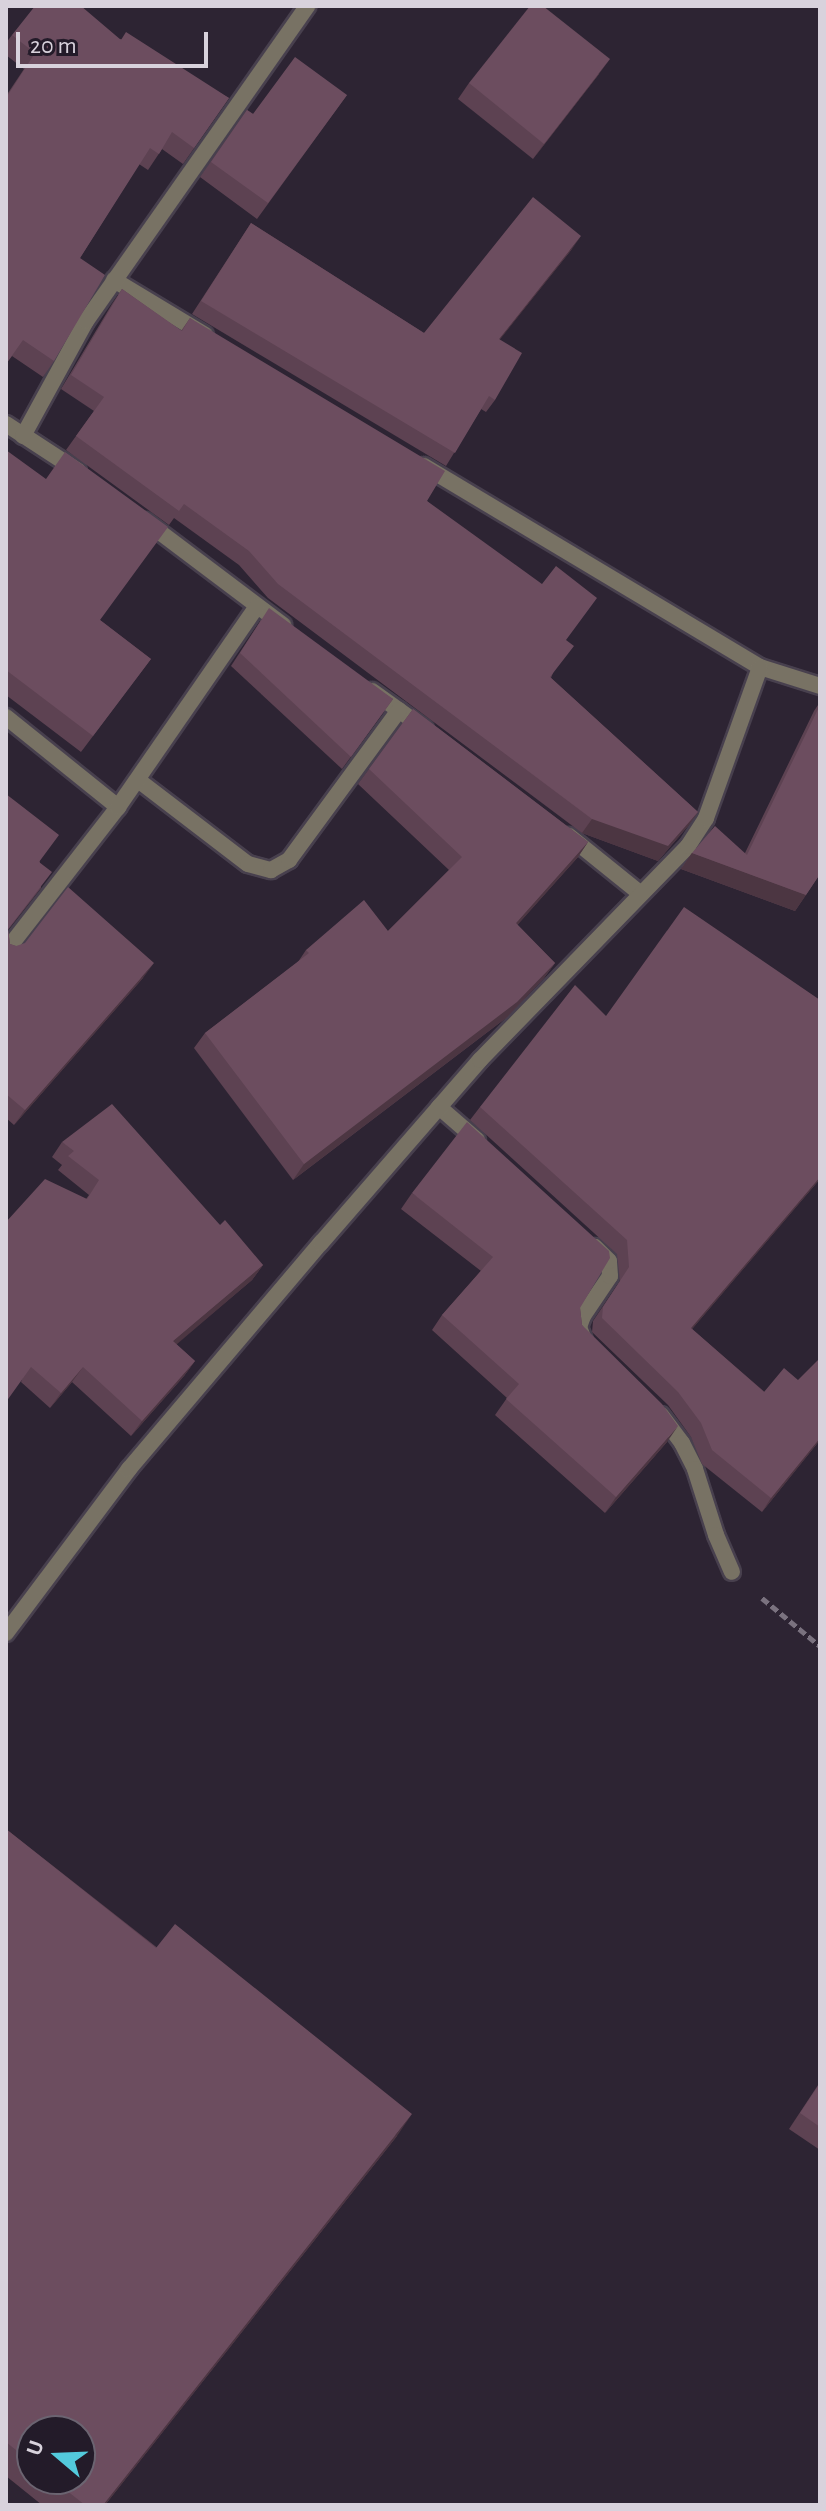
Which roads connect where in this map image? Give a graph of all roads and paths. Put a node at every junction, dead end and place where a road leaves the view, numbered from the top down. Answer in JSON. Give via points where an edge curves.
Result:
{"nodes":[{"id":1,"x":307,"y":6,"type":"edge"},
{"id":2,"x":114,"y":280,"type":"junction"},
{"id":3,"x":222,"y":344,"type":"edge"},
{"id":4,"x":6,"y":424,"type":"edge"},
{"id":5,"x":23,"y":436,"type":"junction"},
{"id":6,"x":410,"y":457,"type":"edge"},
{"id":7,"x":91,"y":481,"type":"edge"},
{"id":8,"x":129,"y":510,"type":"edge"},
{"id":9,"x":257,"y":606,"type":"junction"},
{"id":10,"x":292,"y":632,"type":"edge"},
{"id":11,"x":760,"y":667,"type":"junction"},
{"id":12,"x":363,"y":684,"type":"edge"},
{"id":13,"x":820,"y":686,"type":"edge"},
{"id":14,"x":399,"y":710,"type":"junction"},
{"id":15,"x":6,"y":717,"type":"edge"},
{"id":16,"x":437,"y":738,"type":"edge"},
{"id":17,"x":138,"y":780,"type":"junction"},
{"id":18,"x":118,"y":807,"type":"junction"},
{"id":19,"x":550,"y":821,"type":"edge"},
{"id":20,"x":641,"y":894,"type":"junction"},
{"id":21,"x":6,"y":951,"type":"edge"},
{"id":22,"x":439,"y":1107,"type":"junction"},
{"id":23,"x":484,"y":1147,"type":"edge"},
{"id":24,"x":586,"y":1238,"type":"edge"},
{"id":25,"x":593,"y":1349,"type":"edge"},
{"id":26,"x":648,"y":1401,"type":"edge"},
{"id":27,"x":732,"y":1572,"type":"joint"},
{"id":28,"x":6,"y":1633,"type":"edge"},
{"id":29,"x":820,"y":1646,"type":"edge"}],
"edges":[{"from":1,"to":2,"type":"street"},
{"from":2,"to":3,"type":"street"},
{"from":2,"to":5,"type":"street"},
{"from":4,"to":5,"type":"street"},
{"from":5,"to":7,"type":"street"},
{"from":6,"to":11,"type":"street"},
{"from":8,"to":9,"type":"street"},
{"from":9,"to":10,"type":"street"},
{"from":9,"to":17,"type":"street"},
{"from":11,"to":13,"type":"street"},
{"from":11,"to":20,"type":"street","via":[[706,818],[688,846]]},
{"from":12,"to":14,"type":"street"},
{"from":14,"to":16,"type":"street"},
{"from":14,"to":17,"type":"street","via":[[289,860],[271,870],[248,864]]},
{"from":15,"to":18,"type":"street"},
{"from":17,"to":18,"type":"street"},
{"from":18,"to":21,"type":"street"},
{"from":19,"to":20,"type":"street"},
{"from":20,"to":22,"type":"street"},
{"from":22,"to":23,"type":"street"},
{"from":22,"to":28,"type":"street","via":[[129,1469]]},
{"from":24,"to":25,"type":"street","via":[[609,1261],[610,1276],[579,1327]]},
{"from":26,"to":27,"type":"street","via":[[682,1443]]},
{"from":27,"to":29,"type":"path"}]}
